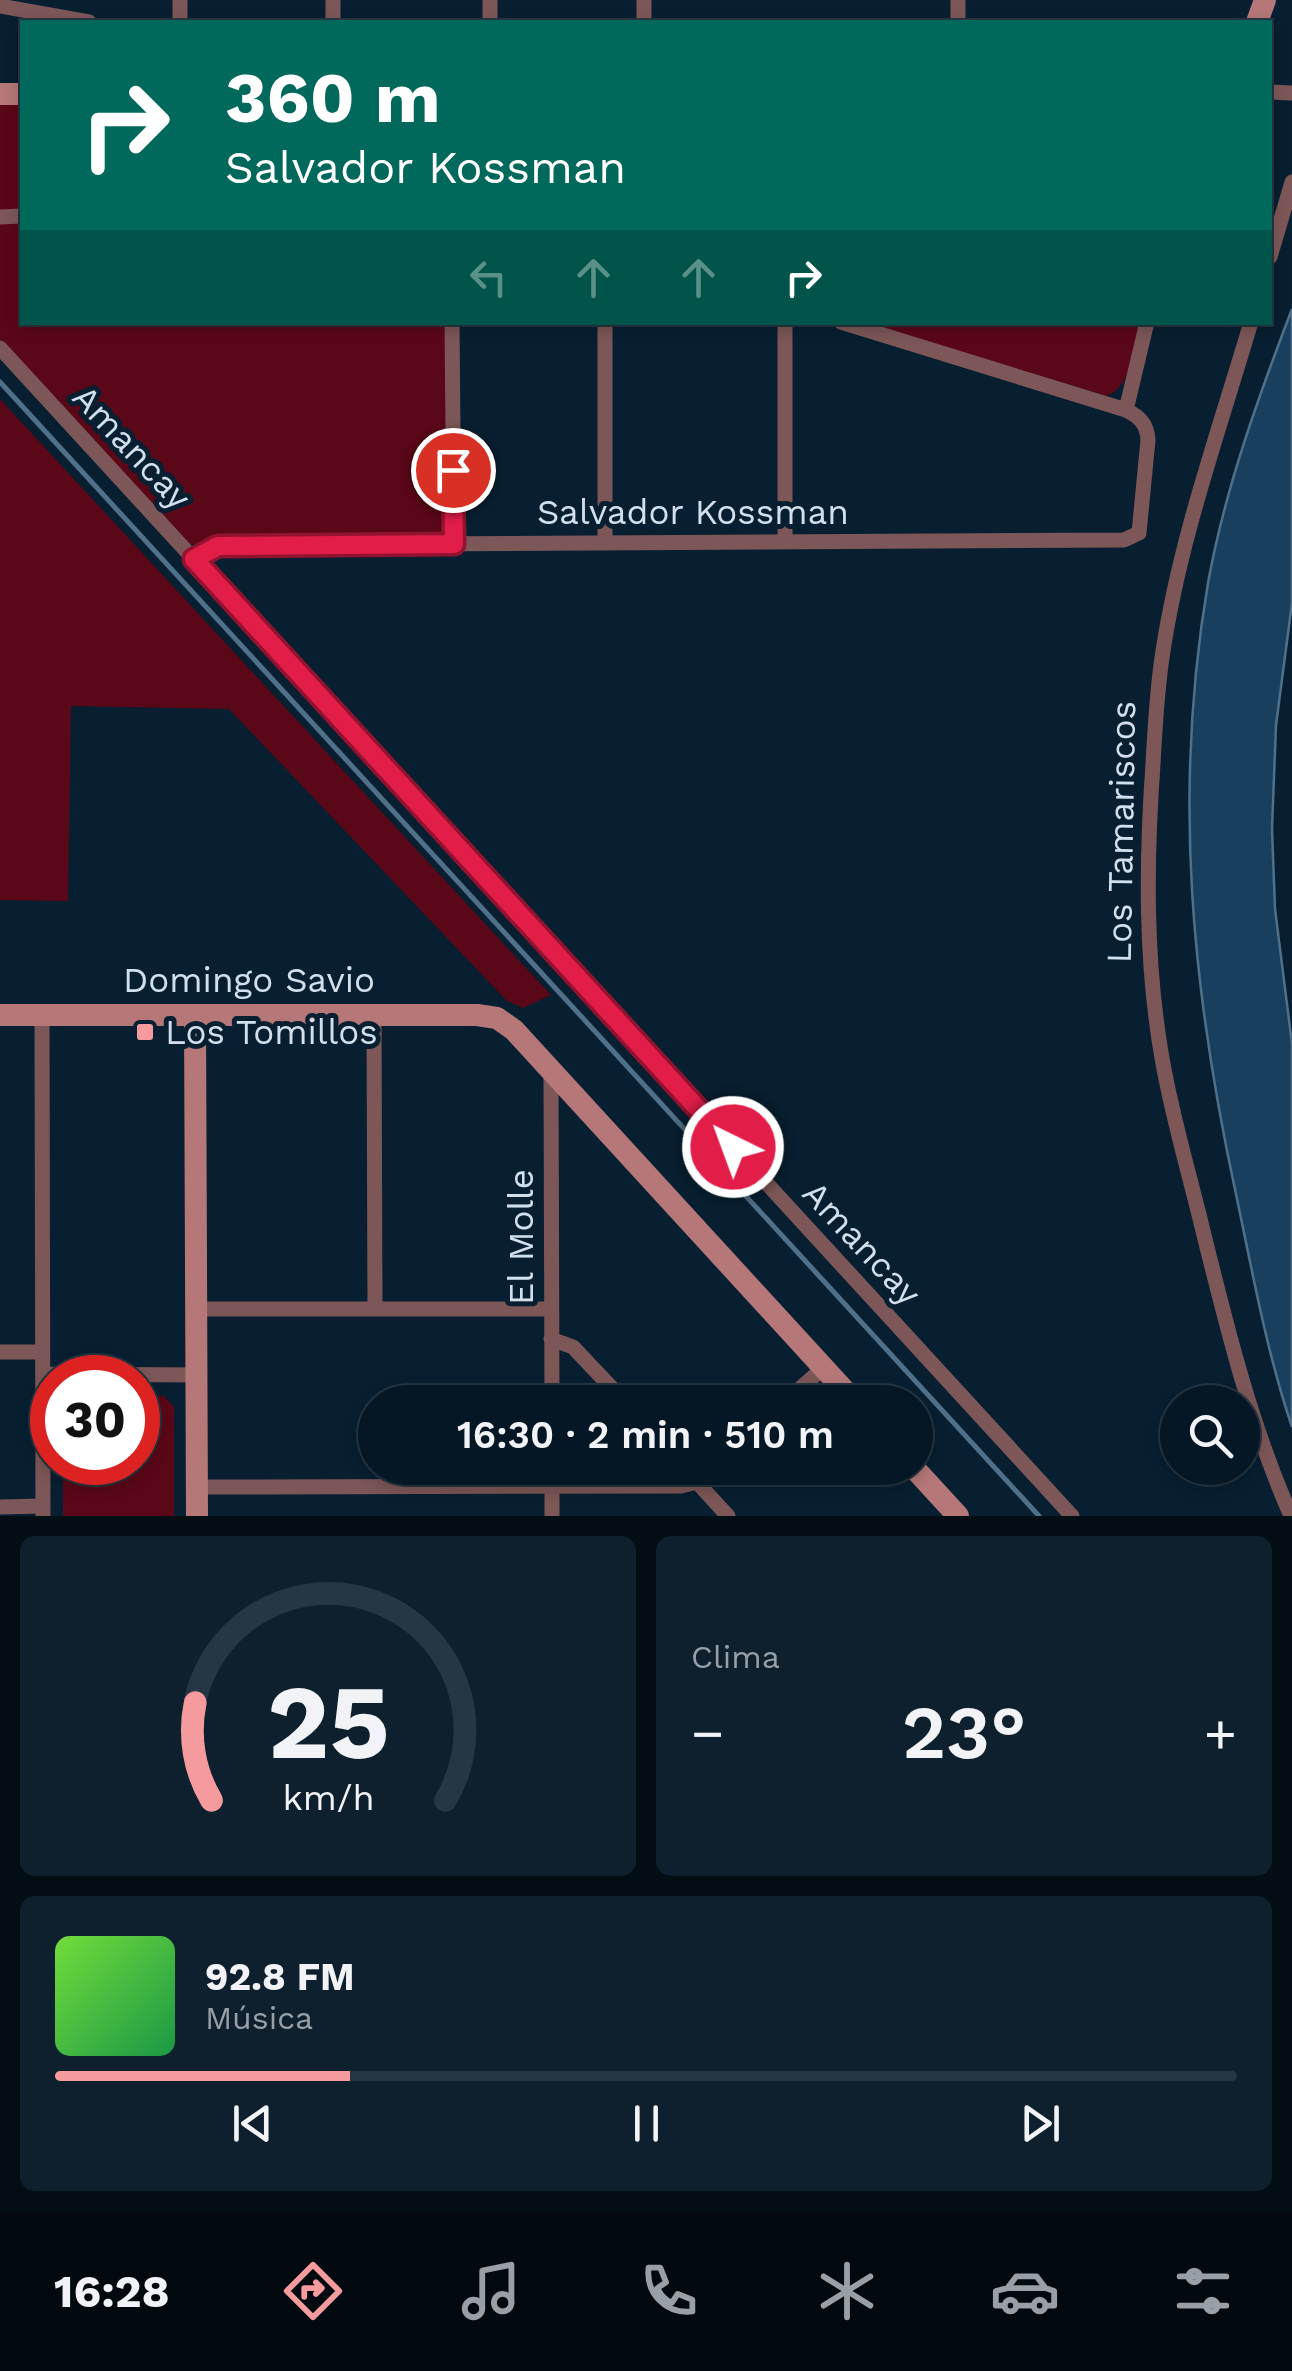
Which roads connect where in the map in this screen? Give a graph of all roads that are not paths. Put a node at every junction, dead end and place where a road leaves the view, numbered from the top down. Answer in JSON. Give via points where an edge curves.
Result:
{"nodes":[{"id":1,"x":0,"y":6,"type":"edge"},
{"id":2,"x":77,"y":20,"type":"edge"},
{"id":3,"x":1292,"y":182,"type":"edge"},
{"id":4,"x":1272,"y":250,"type":"edge"},
{"id":5,"x":452,"y":325,"type":"edge"},
{"id":6,"x":604,"y":325,"type":"edge"},
{"id":7,"x":785,"y":325,"type":"edge"},
{"id":8,"x":851,"y":325,"type":"edge"},
{"id":9,"x":1146,"y":325,"type":"edge"},
{"id":10,"x":1250,"y":325,"type":"edge"},
{"id":11,"x":0,"y":348,"type":"edge"},
{"id":12,"x":1126,"y":410,"type":"junction"},
{"id":13,"x":784,"y":542,"type":"junction"},
{"id":14,"x":605,"y":543,"type":"junction"},
{"id":15,"x":454,"y":544,"type":"junction"},
{"id":16,"x":194,"y":559,"type":"junction"},
{"id":17,"x":0,"y":1015,"type":"edge"},
{"id":18,"x":42,"y":1015,"type":"junction"},
{"id":19,"x":196,"y":1015,"type":"junction"},
{"id":20,"x":374,"y":1015,"type":"junction"},
{"id":21,"x":551,"y":1070,"type":"junction"},
{"id":22,"x":196,"y":1309,"type":"junction"},
{"id":23,"x":375,"y":1309,"type":"junction"},
{"id":24,"x":552,"y":1310,"type":"junction"},
{"id":25,"x":552,"y":1339,"type":"junction"},
{"id":26,"x":0,"y":1352,"type":"edge"},
{"id":27,"x":42,"y":1352,"type":"junction"},
{"id":28,"x":42,"y":1355,"type":"edge"},
{"id":29,"x":823,"y":1368,"type":"junction"},
{"id":30,"x":160,"y":1375,"type":"edge"},
{"id":31,"x":196,"y":1375,"type":"junction"},
{"id":32,"x":552,"y":1385,"type":"edge"},
{"id":33,"x":609,"y":1385,"type":"edge"},
{"id":34,"x":804,"y":1385,"type":"edge"},
{"id":35,"x":838,"y":1385,"type":"edge"},
{"id":36,"x":43,"y":1485,"type":"edge"},
{"id":37,"x":685,"y":1485,"type":"edge"},
{"id":38,"x":701,"y":1485,"type":"edge"},
{"id":39,"x":930,"y":1485,"type":"edge"},
{"id":40,"x":552,"y":1486,"type":"junction"},
{"id":41,"x":197,"y":1487,"type":"junction"},
{"id":42,"x":0,"y":1506,"type":"edge"},
{"id":43,"x":43,"y":1511,"type":"edge"},
{"id":44,"x":197,"y":1516,"type":"edge"},
{"id":45,"x":552,"y":1516,"type":"edge"},
{"id":46,"x":728,"y":1516,"type":"edge"},
{"id":47,"x":958,"y":1516,"type":"edge"},
{"id":48,"x":1072,"y":1516,"type":"edge"},
{"id":49,"x":1291,"y":1516,"type":"edge"}],
"edges":[{"from":1,"to":2,"type":"street"},
{"from":3,"to":4,"type":"street"},
{"from":5,"to":15,"type":"street"},
{"from":6,"to":14,"type":"street"},
{"from":7,"to":13,"type":"street"},
{"from":8,"to":12,"type":"street"},
{"from":9,"to":12,"type":"street"},
{"from":10,"to":49,"type":"street","name":"Los Tamariscos","via":[[1181,561],[1163,650],[1149,912],[1163,1062],[1239,1377]]},
{"from":11,"to":16,"type":"street","name":"Amancay"},
{"from":12,"to":13,"type":"street","name":"Salvador Kossman","via":[[1143,422],[1148,440],[1136,536]]},
{"from":13,"to":14,"type":"street","name":"Salvador Kossman"},
{"from":14,"to":15,"type":"street","name":"Salvador Kossman"},
{"from":15,"to":16,"type":"street","name":"Salvador Kossman","via":[[218,546]]},
{"from":16,"to":48,"type":"street","name":"Amancay"},
{"from":17,"to":18,"type":"street","name":"Domingo Savio"},
{"from":18,"to":19,"type":"street","name":"Domingo Savio"},
{"from":18,"to":27,"type":"street"},
{"from":19,"to":20,"type":"street","name":"Domingo Savio"},
{"from":19,"to":22,"type":"street"},
{"from":20,"to":21,"type":"street","name":"Domingo Savio","via":[[497,1018]]},
{"from":20,"to":23,"type":"street"},
{"from":21,"to":24,"type":"street","name":"El Molle"},
{"from":21,"to":29,"type":"street"},
{"from":22,"to":23,"type":"street"},
{"from":22,"to":31,"type":"street"},
{"from":23,"to":24,"type":"street"},
{"from":24,"to":25,"type":"street","name":"El Molle"},
{"from":25,"to":32,"type":"street","name":"El Molle"},
{"from":25,"to":33,"type":"street","via":[[573,1347]]},
{"from":26,"to":27,"type":"street"},
{"from":27,"to":28,"type":"street"},
{"from":29,"to":34,"type":"street"},
{"from":29,"to":35,"type":"street"},
{"from":30,"to":31,"type":"street"},
{"from":31,"to":41,"type":"street"},
{"from":36,"to":43,"type":"street"},
{"from":37,"to":40,"type":"street"},
{"from":38,"to":46,"type":"street"},
{"from":39,"to":47,"type":"street"},
{"from":40,"to":41,"type":"street"},
{"from":40,"to":45,"type":"street"},
{"from":41,"to":44,"type":"street"},
{"from":42,"to":43,"type":"street"}]}
